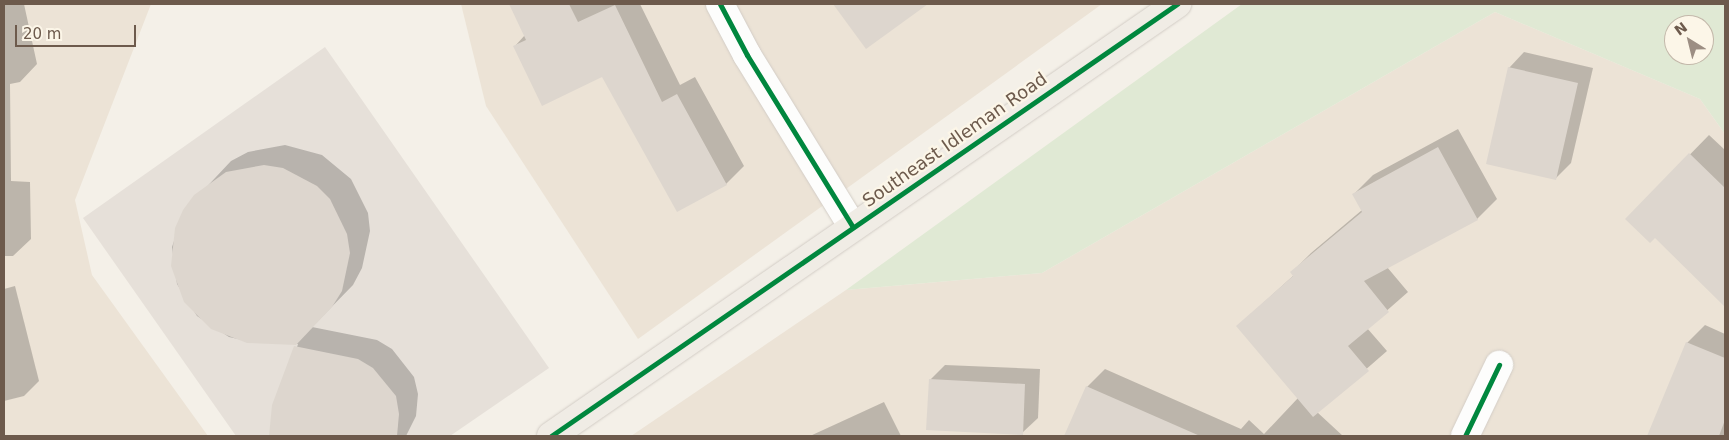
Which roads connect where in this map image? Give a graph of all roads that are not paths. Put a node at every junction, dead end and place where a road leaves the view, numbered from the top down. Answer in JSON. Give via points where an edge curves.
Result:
{"nodes":[{"id":1,"x":720,"y":4,"type":"edge"},
{"id":2,"x":1177,"y":4,"type":"edge"},
{"id":3,"x":853,"y":227,"type":"junction"},
{"id":4,"x":1499,"y":365,"type":"dead end"},
{"id":5,"x":551,"y":436,"type":"edge"},
{"id":6,"x":1465,"y":436,"type":"edge"}],
"edges":[{"from":1,"to":3,"type":"street","via":[[747,55]]},
{"from":2,"to":3,"type":"main road","name":"Southeast Idleman Road"},
{"from":3,"to":5,"type":"main road","name":"Southeast Idleman Road"},
{"from":4,"to":6,"type":"street"}]}
